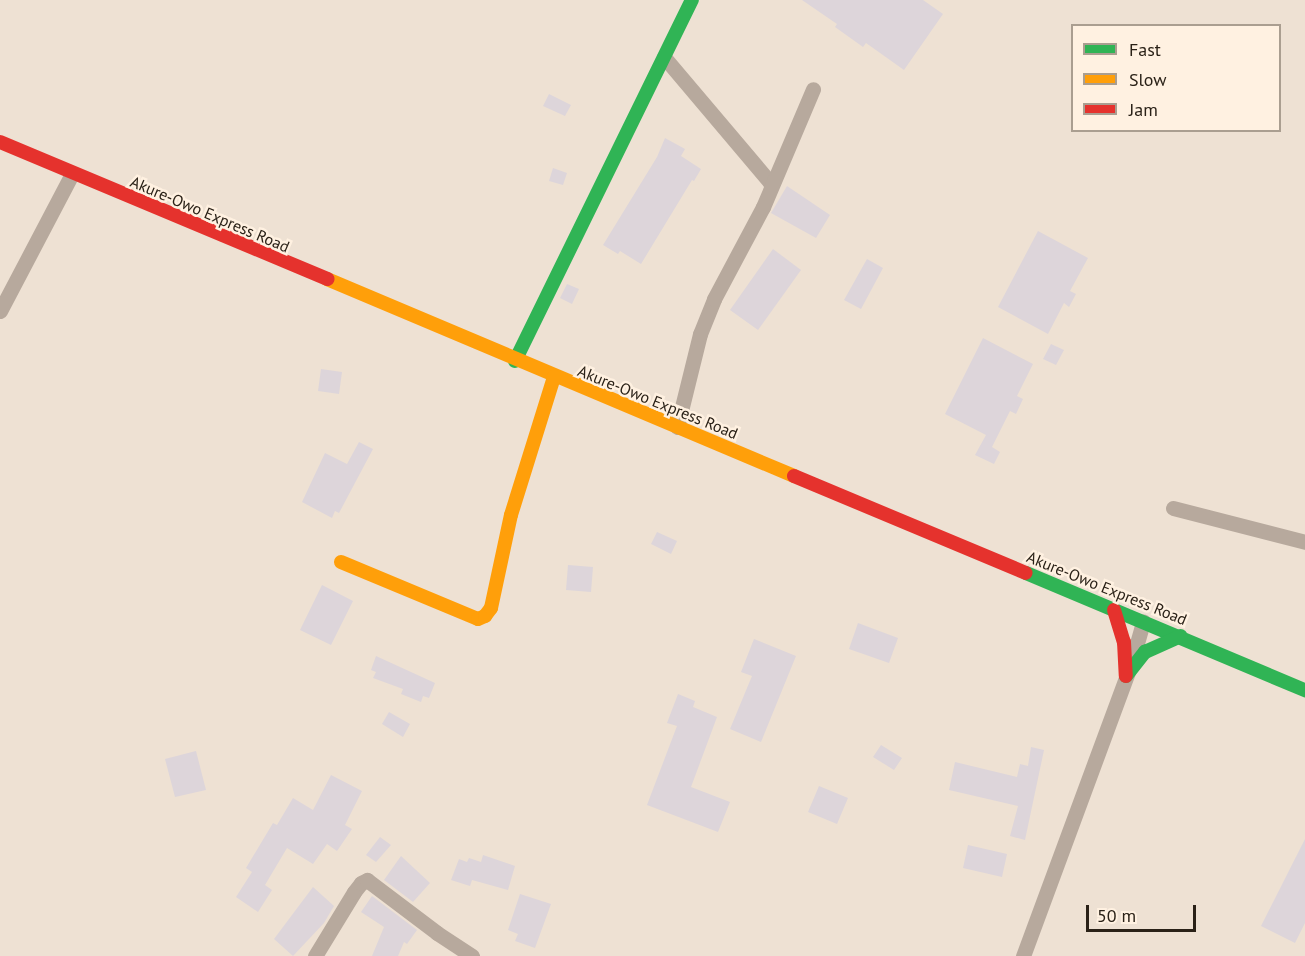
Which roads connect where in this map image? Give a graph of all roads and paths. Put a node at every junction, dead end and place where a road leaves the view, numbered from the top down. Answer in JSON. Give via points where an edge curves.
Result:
{"nodes":[{"id":1,"x":693,"y":0,"type":"edge"},
{"id":2,"x":664,"y":57,"type":"junction"},
{"id":3,"x":813,"y":89,"type":"dead end"},
{"id":4,"x":0,"y":142,"type":"edge"},
{"id":5,"x":72,"y":174,"type":"junction"},
{"id":6,"x":772,"y":185,"type":"junction"},
{"id":7,"x":0,"y":311,"type":"edge"},
{"id":8,"x":515,"y":361,"type":"junction"},
{"id":9,"x":554,"y":376,"type":"junction"},
{"id":10,"x":678,"y":427,"type":"junction"},
{"id":11,"x":1173,"y":508,"type":"dead end"},
{"id":12,"x":1305,"y":542,"type":"edge"},
{"id":13,"x":341,"y":562,"type":"dead end"},
{"id":14,"x":1114,"y":610,"type":"junction"},
{"id":15,"x":1143,"y":622,"type":"junction"},
{"id":16,"x":1180,"y":636,"type":"junction"},
{"id":17,"x":1126,"y":676,"type":"junction"},
{"id":18,"x":1305,"y":690,"type":"edge"},
{"id":19,"x":315,"y":956,"type":"edge"},
{"id":20,"x":472,"y":956,"type":"edge"},
{"id":21,"x":1023,"y":956,"type":"edge"}],
"edges":[{"from":1,"to":2,"type":"main road"},
{"from":2,"to":6,"type":"street"},
{"from":2,"to":8,"type":"main road"},
{"from":3,"to":6,"type":"street"},
{"from":4,"to":5,"type":"main road","name":"Akure-Owo Express Road"},
{"from":5,"to":7,"type":"street"},
{"from":5,"to":8,"type":"main road","name":"Akure-Owo Express Road"},
{"from":6,"to":10,"type":"street","via":[[703,325]]},
{"from":8,"to":9,"type":"main road","name":"Akure-Owo Express Road"},
{"from":9,"to":10,"type":"main road","name":"Akure-Owo Express Road"},
{"from":9,"to":13,"type":"main road","via":[[511,515],[491,608],[485,616],[478,619]]},
{"from":10,"to":14,"type":"main road","name":"Akure-Owo Express Road"},
{"from":11,"to":12,"type":"street"},
{"from":14,"to":15,"type":"main road","name":"Akure-Owo Express Road"},
{"from":14,"to":17,"type":"main road","via":[[1124,642]]},
{"from":15,"to":16,"type":"main road","name":"Akure-Owo Express Road"},
{"from":15,"to":17,"type":"street"},
{"from":16,"to":17,"type":"main road","via":[[1146,652]]},
{"from":16,"to":18,"type":"main road","name":"Akure-Owo Express Road"},
{"from":17,"to":21,"type":"street"},
{"from":19,"to":20,"type":"street","via":[[354,892],[367,880]]}]}
